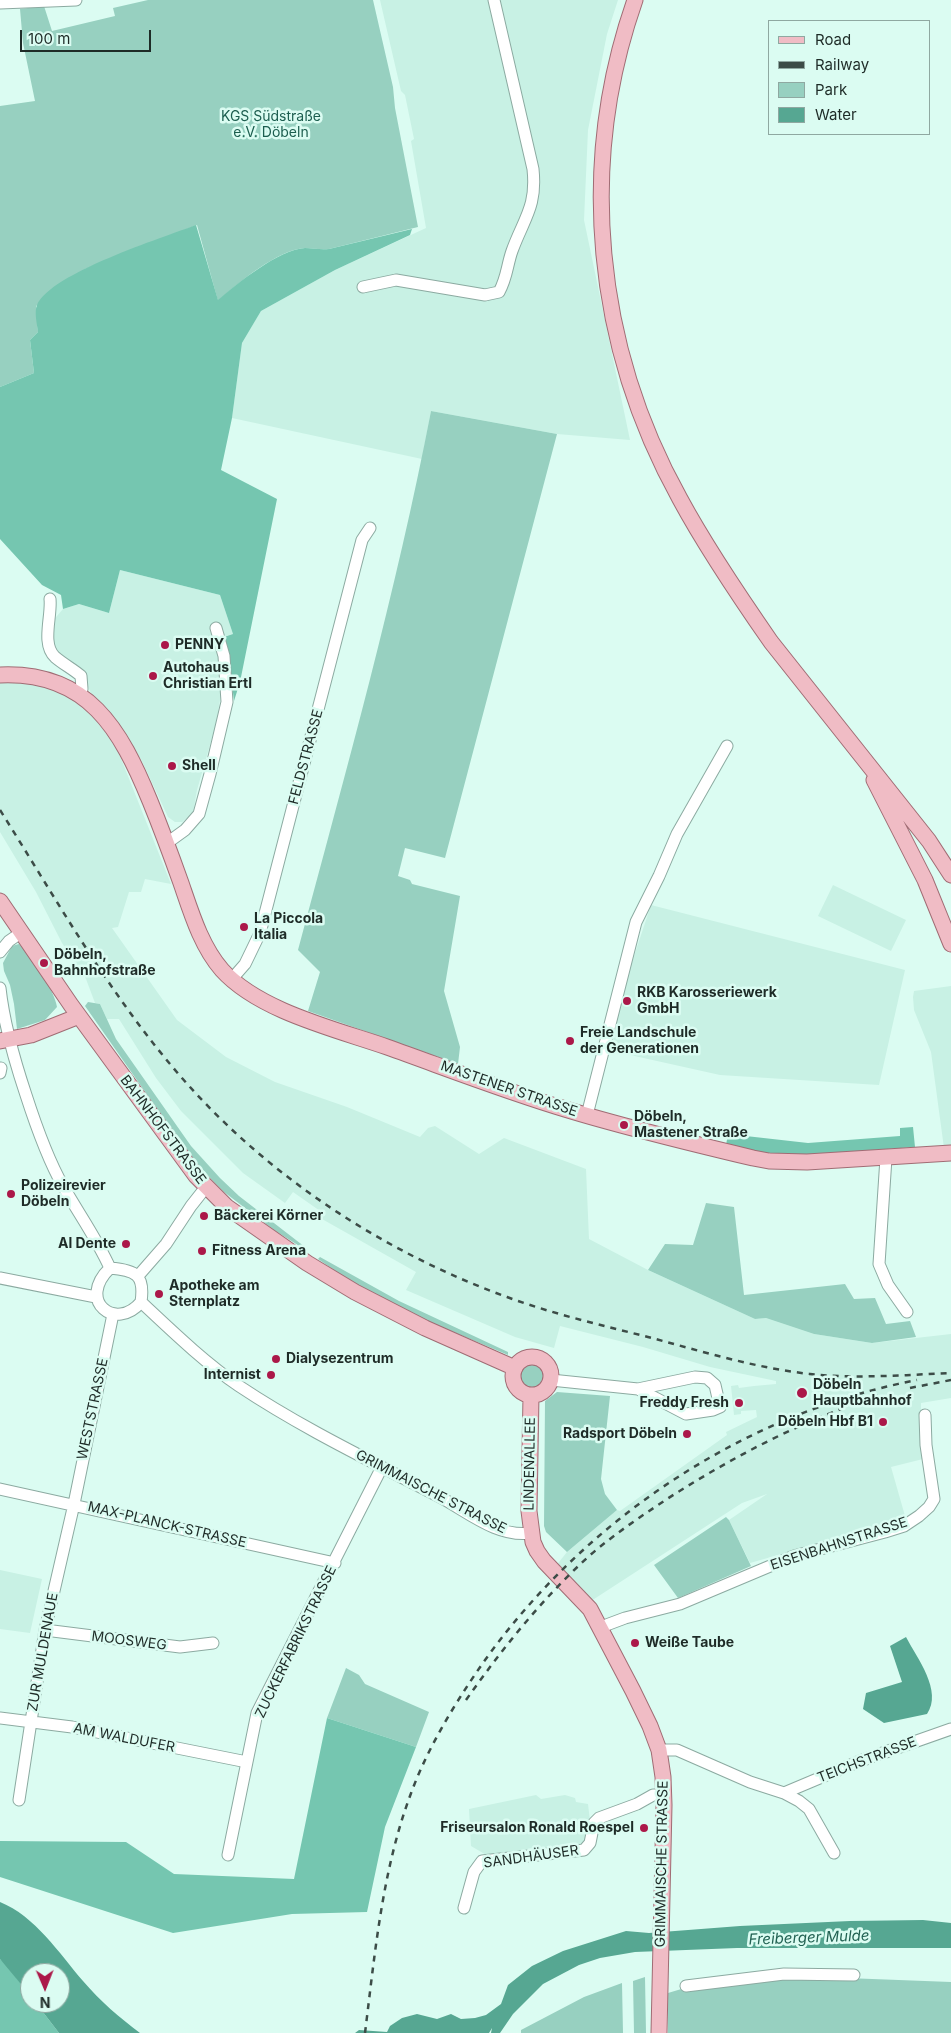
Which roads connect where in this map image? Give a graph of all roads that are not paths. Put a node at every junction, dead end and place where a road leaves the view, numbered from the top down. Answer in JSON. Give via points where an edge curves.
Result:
{"nodes":[{"id":1,"x":76,"y":0,"type":"edge"},
{"id":2,"x":494,"y":0,"type":"edge"},
{"id":3,"x":635,"y":0,"type":"edge"},
{"id":4,"x":0,"y":3,"type":"edge"},
{"id":5,"x":363,"y":287,"type":"dead end"},
{"id":6,"x":370,"y":528,"type":"dead end"},
{"id":7,"x":50,"y":599,"type":"dead end"},
{"id":8,"x":216,"y":628,"type":"dead end"},
{"id":9,"x":0,"y":675,"type":"edge"},
{"id":10,"x":80,"y":696,"type":"junction"},
{"id":11,"x":727,"y":746,"type":"dead end"},
{"id":12,"x":866,"y":763,"type":"junction"},
{"id":13,"x":167,"y":843,"type":"junction"},
{"id":14,"x":949,"y":869,"type":"edge"},
{"id":15,"x":0,"y":900,"type":"edge"},
{"id":16,"x":22,"y":932,"type":"junction"},
{"id":17,"x":951,"y":944,"type":"edge"},
{"id":18,"x":0,"y":952,"type":"edge"},
{"id":19,"x":231,"y":980,"type":"junction"},
{"id":20,"x":0,"y":988,"type":"edge"},
{"id":21,"x":79,"y":1016,"type":"junction"},
{"id":22,"x":4,"y":1041,"type":"edge"},
{"id":23,"x":587,"y":1115,"type":"junction"},
{"id":24,"x":951,"y":1153,"type":"edge"},
{"id":25,"x":886,"y":1158,"type":"junction"},
{"id":26,"x":206,"y":1187,"type":"junction"},
{"id":27,"x":110,"y":1268,"type":"junction"},
{"id":28,"x":138,"y":1276,"type":"junction"},
{"id":29,"x":0,"y":1278,"type":"edge"},
{"id":30,"x":96,"y":1298,"type":"junction"},
{"id":31,"x":141,"y":1302,"type":"junction"},
{"id":32,"x":907,"y":1312,"type":"dead end"},
{"id":33,"x":113,"y":1314,"type":"junction"},
{"id":34,"x":515,"y":1368,"type":"junction"},
{"id":35,"x":551,"y":1380,"type":"junction"},
{"id":36,"x":644,"y":1388,"type":"junction"},
{"id":37,"x":531,"y":1394,"type":"junction"},
{"id":38,"x":925,"y":1415,"type":"dead end"},
{"id":39,"x":382,"y":1467,"type":"junction"},
{"id":40,"x":0,"y":1489,"type":"edge"},
{"id":41,"x":74,"y":1504,"type":"junction"},
{"id":42,"x":531,"y":1533,"type":"junction"},
{"id":43,"x":335,"y":1563,"type":"junction"},
{"id":44,"x":601,"y":1627,"type":"junction"},
{"id":45,"x":45,"y":1630,"type":"junction"},
{"id":46,"x":213,"y":1643,"type":"dead end"},
{"id":47,"x":0,"y":1718,"type":"edge"},
{"id":48,"x":31,"y":1722,"type":"junction"},
{"id":49,"x":951,"y":1729,"type":"edge"},
{"id":50,"x":659,"y":1750,"type":"junction"},
{"id":51,"x":247,"y":1762,"type":"junction"},
{"id":52,"x":784,"y":1793,"type":"junction"},
{"id":53,"x":664,"y":1795,"type":"junction"},
{"id":54,"x":19,"y":1800,"type":"dead end"},
{"id":55,"x":834,"y":1854,"type":"dead end"},
{"id":56,"x":228,"y":1856,"type":"dead end"},
{"id":57,"x":464,"y":1908,"type":"dead end"},
{"id":58,"x":854,"y":1975,"type":"dead end"},
{"id":59,"x":686,"y":1986,"type":"dead end"},
{"id":60,"x":659,"y":2033,"type":"edge"}],
"edges":[{"from":1,"to":4,"type":"street"},
{"from":2,"to":5,"type":"street","via":[[534,181],[529,214],[512,252],[506,280],[499,292],[485,295],[396,280]]},
{"from":3,"to":12,"type":"main road","via":[[608,106],[600,197],[605,276],[626,372],[658,454],[701,536],[772,642]]},
{"from":6,"to":19,"type":"street","name":"FELDSTRASSE","via":[[362,540],[260,933],[245,964]]},
{"from":7,"to":10,"type":"street","via":[[46,642],[53,655],[81,676]]},
{"from":8,"to":13,"type":"street","via":[[224,656],[227,702],[199,814]]},
{"from":9,"to":10,"type":"main road","name":"MASTENER STRASSE","via":[[38,677]]},
{"from":10,"to":13,"type":"main road","name":"MASTENER STRASSE","via":[[100,711],[121,739]]},
{"from":11,"to":23,"type":"street","via":[[677,834],[636,922]]},
{"from":12,"to":14,"type":"main road"},
{"from":12,"to":17,"type":"main road","via":[[925,880]]},
{"from":13,"to":19,"type":"main road","name":"MASTENER STRASSE","via":[[204,942]]},
{"from":15,"to":16,"type":"main road","name":"BAHNHOFSTRASSE"},
{"from":16,"to":18,"type":"street"},
{"from":16,"to":21,"type":"main road","name":"BAHNHOFSTRASSE"},
{"from":19,"to":23,"type":"main road","name":"MASTENER STRASSE","via":[[256,998],[302,1017]]},
{"from":20,"to":22,"type":"street"},
{"from":21,"to":22,"type":"main road","via":[[31,1035]]},
{"from":21,"to":26,"type":"main road","name":"BAHNHOFSTRASSE"},
{"from":22,"to":27,"type":"street","via":[[62,1185],[98,1242]]},
{"from":23,"to":25,"type":"main road","name":"MASTENER STRASSE","via":[[769,1161]]},
{"from":24,"to":25,"type":"main road","name":"MASTENER STRASSE"},
{"from":25,"to":32,"type":"street","via":[[878,1264]]},
{"from":26,"to":28,"type":"street","via":[[166,1244]]},
{"from":26,"to":34,"type":"main road","name":"BAHNHOFSTRASSE","via":[[246,1222],[355,1292]]},
{"from":27,"to":28,"type":"street","via":[[127,1270]]},
{"from":27,"to":30,"type":"street","via":[[97,1286]]},
{"from":28,"to":31,"type":"street","via":[[143,1288]]},
{"from":29,"to":30,"type":"street"},
{"from":30,"to":33,"type":"street","via":[[103,1309]]},
{"from":31,"to":33,"type":"street","via":[[126,1314]]},
{"from":31,"to":39,"type":"street","name":"GRIMMAISCHE STRASSE","via":[[237,1385],[308,1429]]},
{"from":33,"to":41,"type":"street","name":"WESTSTRASSE"},
{"from":34,"to":35,"type":"main road","via":[[526,1358],[538,1358],[548,1366]]},
{"from":34,"to":37,"type":"main road","via":[[515,1384]]},
{"from":35,"to":36,"type":"street"},
{"from":35,"to":37,"type":"main road","via":[[546,1389]]},
{"from":36,"to":36,"type":"street","via":[[686,1414],[720,1407],[716,1386],[707,1378],[695,1377]]},
{"from":37,"to":42,"type":"main road","name":"LINDENALLEE"},
{"from":38,"to":44,"type":"street","name":"EISENBAHNSTRASSE","via":[[934,1498],[929,1507],[904,1526],[794,1556],[680,1604]]},
{"from":39,"to":42,"type":"street","name":"GRIMMAISCHE STRASSE","via":[[504,1532]]},
{"from":39,"to":43,"type":"street","name":"ZUCKERFABRIKSTRASSE"},
{"from":40,"to":41,"type":"street","name":"MAX-PLANCK-STRASSE"},
{"from":41,"to":43,"type":"street","name":"MAX-PLANCK-STRASSE"},
{"from":41,"to":45,"type":"street","name":"ZUR MULDENAUE"},
{"from":42,"to":44,"type":"main road","name":"GRIMMAISCHE STRASSE","via":[[544,1561],[582,1600]]},
{"from":43,"to":51,"type":"street","name":"ZUCKERFABRIKSTRASSE","via":[[258,1713]]},
{"from":44,"to":50,"type":"main road","name":"GRIMMAISCHE STRASSE"},
{"from":45,"to":46,"type":"street","name":"MOOSWEG","via":[[180,1647]]},
{"from":45,"to":48,"type":"street","name":"ZUR MULDENAUE"},
{"from":47,"to":48,"type":"street","name":"AM WALDUFER"},
{"from":48,"to":51,"type":"street","name":"AM WALDUFER","via":[[72,1727]]},
{"from":48,"to":54,"type":"street","name":"ZUR MULDENAUE"},
{"from":49,"to":52,"type":"street","name":"TEICHSTRASSE","via":[[860,1761]]},
{"from":50,"to":52,"type":"street","via":[[677,1750]]},
{"from":50,"to":53,"type":"main road","name":"GRIMMAISCHE STRASSE"},
{"from":51,"to":56,"type":"street","name":"ZUCKERFABRIKSTRASSE"},
{"from":52,"to":55,"type":"street","via":[[809,1809]]},
{"from":53,"to":57,"type":"street","name":"SANDHÄUSER","via":[[653,1795],[599,1818],[584,1850],[482,1861],[474,1872]]},
{"from":53,"to":60,"type":"main road","name":"GRIMMAISCHE STRASSE"},
{"from":58,"to":59,"type":"street","via":[[784,1974]]}]}
